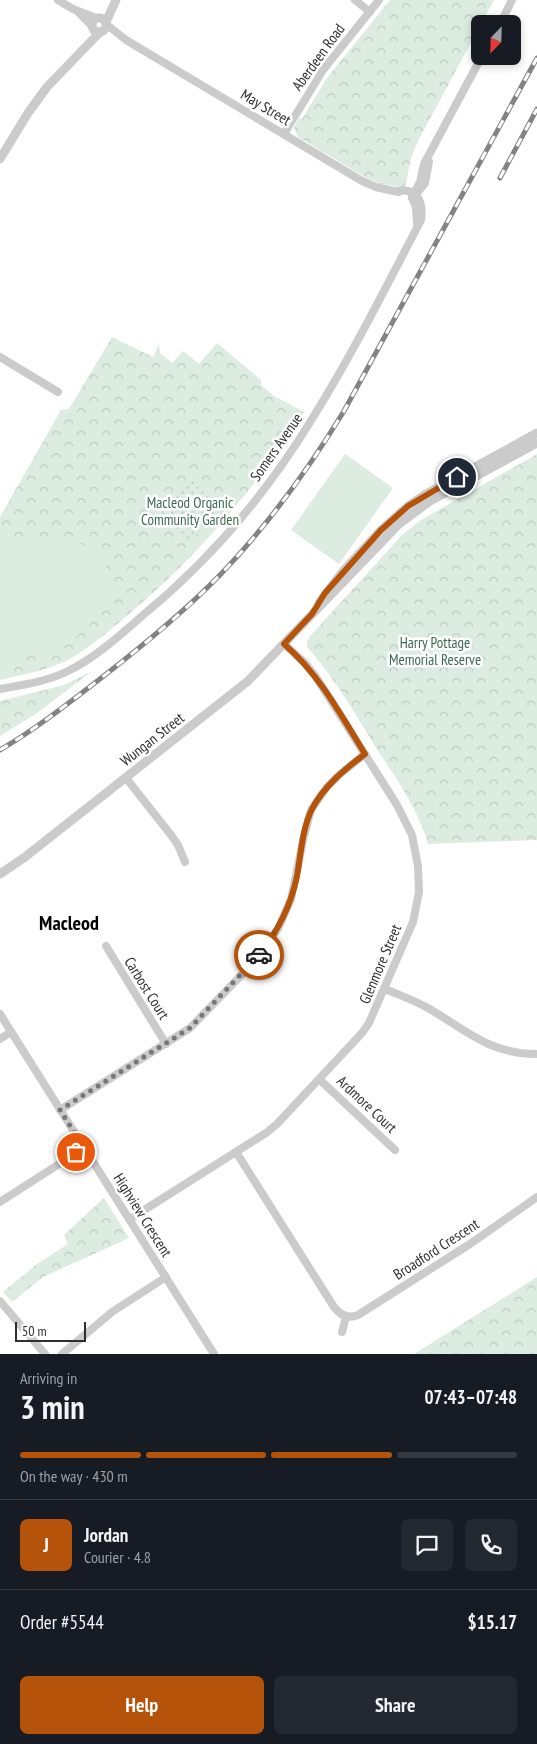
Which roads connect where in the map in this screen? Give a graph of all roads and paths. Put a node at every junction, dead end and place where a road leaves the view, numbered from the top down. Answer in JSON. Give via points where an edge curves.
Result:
{"nodes":[{"id":1,"x":58,"y":0,"type":"edge"},
{"id":2,"x":114,"y":0,"type":"edge"},
{"id":3,"x":355,"y":0,"type":"edge"},
{"id":4,"x":379,"y":0,"type":"edge"},
{"id":5,"x":512,"y":0,"type":"edge"},
{"id":6,"x":370,"y":12,"type":"junction"},
{"id":7,"x":504,"y":15,"type":"edge"},
{"id":8,"x":99,"y":25,"type":"junction"},
{"id":9,"x":477,"y":65,"type":"edge"},
{"id":10,"x":284,"y":134,"type":"junction"},
{"id":11,"x":1,"y":154,"type":"edge"},
{"id":12,"x":413,"y":195,"type":"junction"},
{"id":13,"x":0,"y":358,"type":"edge"},
{"id":14,"x":58,"y":392,"type":"dead end"},
{"id":15,"x":537,"y":433,"type":"edge"},
{"id":16,"x":537,"y":443,"type":"edge"},
{"id":17,"x":312,"y":614,"type":"junction"},
{"id":18,"x":284,"y":644,"type":"junction"},
{"id":19,"x":0,"y":689,"type":"edge"},
{"id":20,"x":365,"y":754,"type":"junction"},
{"id":21,"x":126,"y":778,"type":"junction"},
{"id":22,"x":185,"y":862,"type":"dead end"},
{"id":23,"x":0,"y":874,"type":"edge"},
{"id":24,"x":106,"y":946,"type":"dead end"},
{"id":25,"x":385,"y":989,"type":"junction"},
{"id":26,"x":0,"y":1014,"type":"edge"},
{"id":27,"x":11,"y":1032,"type":"junction"},
{"id":28,"x":0,"y":1039,"type":"edge"},
{"id":29,"x":166,"y":1044,"type":"junction"},
{"id":30,"x":537,"y":1054,"type":"edge"},
{"id":31,"x":320,"y":1079,"type":"junction"},
{"id":32,"x":60,"y":1110,"type":"junction"},
{"id":33,"x":84,"y":1148,"type":"junction"},
{"id":34,"x":395,"y":1150,"type":"dead end"},
{"id":35,"x":236,"y":1152,"type":"junction"},
{"id":36,"x":537,"y":1197,"type":"edge"},
{"id":37,"x":0,"y":1202,"type":"edge"},
{"id":38,"x":130,"y":1219,"type":"junction"},
{"id":39,"x":166,"y":1277,"type":"junction"},
{"id":40,"x":0,"y":1301,"type":"edge"},
{"id":41,"x":346,"y":1316,"type":"junction"},
{"id":42,"x":342,"y":1332,"type":"dead end"},
{"id":43,"x":45,"y":1354,"type":"edge"},
{"id":44,"x":62,"y":1354,"type":"edge"},
{"id":45,"x":214,"y":1354,"type":"edge"}],
"edges":[{"from":1,"to":8,"type":"street","name":"May Street"},
{"from":2,"to":8,"type":"street"},
{"from":3,"to":6,"type":"street"},
{"from":4,"to":6,"type":"street","name":"Aberdeen Road"},
{"from":5,"to":7,"type":"street"},
{"from":6,"to":10,"type":"street","name":"Aberdeen Road","via":[[323,70]]},
{"from":8,"to":10,"type":"street","name":"May Street"},
{"from":8,"to":11,"type":"street","via":[[36,101]]},
{"from":9,"to":12,"type":"street","via":[[431,153],[426,183]]},
{"from":10,"to":12,"type":"street","name":"May Street","via":[[362,181]]},
{"from":12,"to":19,"type":"street","name":"Somers Avenue","via":[[417,228],[362,333],[312,421],[272,478],[216,547],[165,597],[77,667],[56,676]]},
{"from":13,"to":14,"type":"street"},
{"from":15,"to":17,"type":"street","name":"Wungan Street","via":[[426,494],[395,517],[325,593]]},
{"from":16,"to":17,"type":"street","name":"Wungan Street","via":[[415,510]]},
{"from":17,"to":18,"type":"street","name":"Wungan Street"},
{"from":18,"to":20,"type":"street","name":"Glenmore Street","via":[[316,677]]},
{"from":18,"to":21,"type":"street","name":"Wungan Street","via":[[248,681]]},
{"from":20,"to":25,"type":"street","name":"Glenmore Street","via":[[406,822],[416,851],[419,880],[413,922]]},
{"from":20,"to":29,"type":"street","via":[[327,787],[311,810],[292,899],[268,944],[200,1019]]},
{"from":21,"to":22,"type":"street","via":[[171,835]]},
{"from":21,"to":23,"type":"street","name":"Wungan Street"},
{"from":24,"to":29,"type":"street","name":"Carbost Court"},
{"from":25,"to":30,"type":"street","via":[[427,1007],[478,1040],[515,1052]]},
{"from":25,"to":31,"type":"street","name":"Glenmore Street","via":[[362,1033]]},
{"from":26,"to":27,"type":"street","name":"Highview Crescent"},
{"from":27,"to":28,"type":"street"},
{"from":27,"to":32,"type":"street","name":"Highview Crescent"},
{"from":29,"to":32,"type":"street"},
{"from":31,"to":34,"type":"street","name":"Ardmore Court"},
{"from":31,"to":35,"type":"street","name":"Glenmore Street","via":[[277,1124]]},
{"from":32,"to":33,"type":"street","name":"Highview Crescent"},
{"from":33,"to":37,"type":"street"},
{"from":33,"to":38,"type":"street","name":"Highview Crescent"},
{"from":35,"to":38,"type":"street","name":"Glenmore Street"},
{"from":35,"to":41,"type":"street","via":[[334,1308]]},
{"from":36,"to":41,"type":"street","name":"Broadford Crescent","via":[[364,1311],[354,1317]]},
{"from":38,"to":39,"type":"street","name":"Highview Crescent"},
{"from":39,"to":44,"type":"street","via":[[112,1312]]},
{"from":39,"to":45,"type":"street","name":"Highview Crescent"},
{"from":40,"to":43,"type":"street"},
{"from":41,"to":42,"type":"street"}]}
